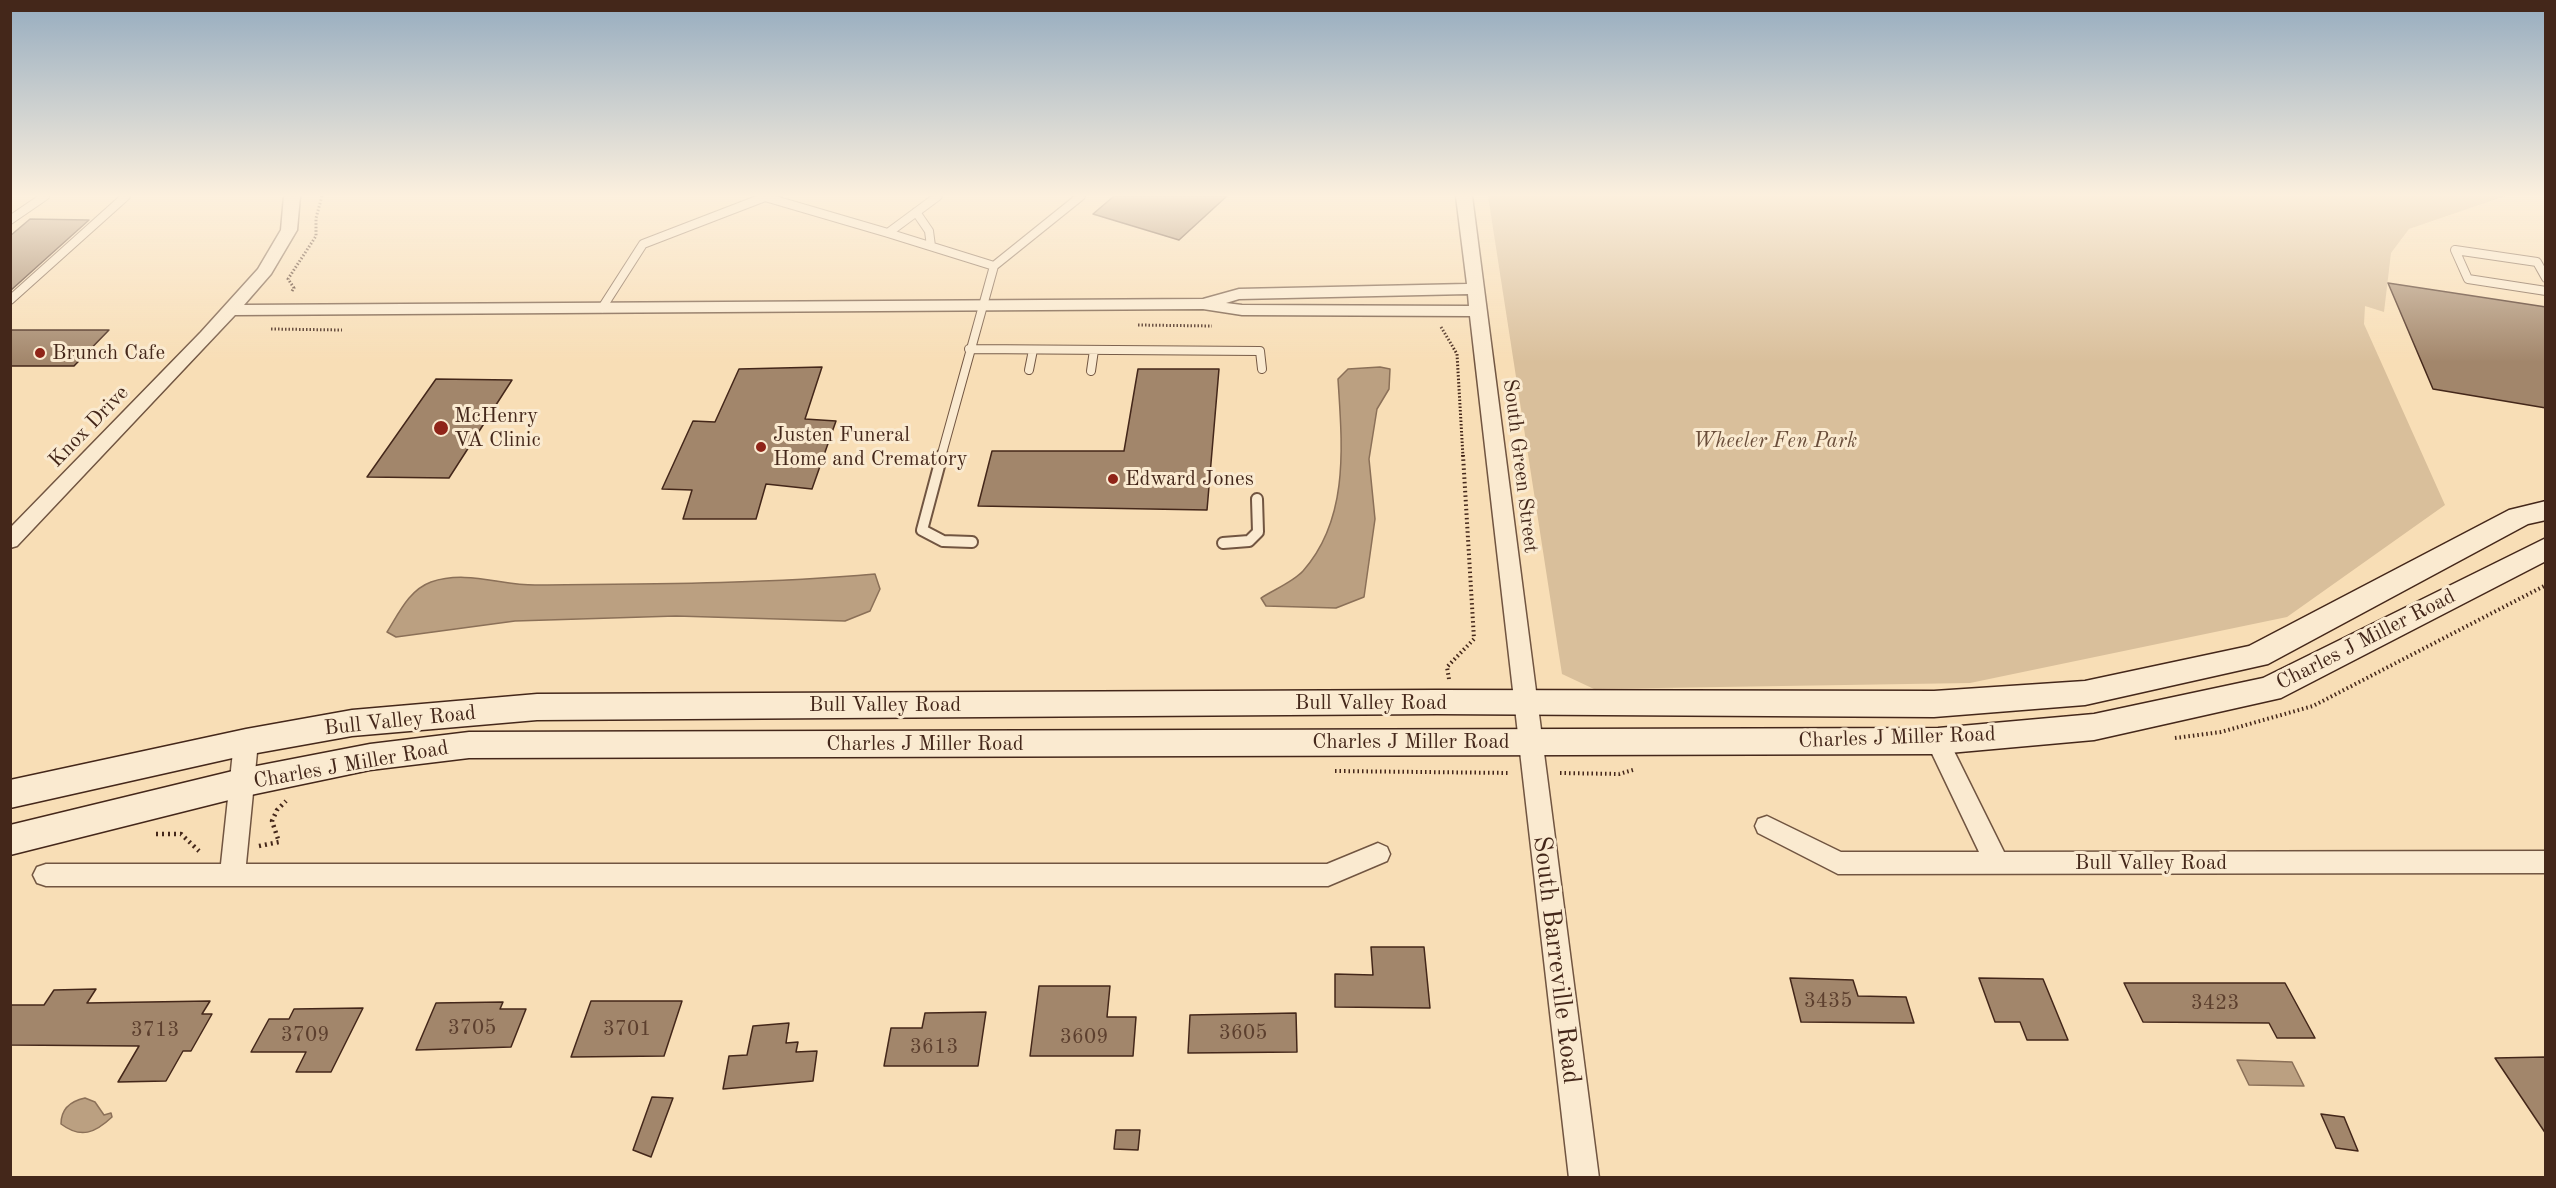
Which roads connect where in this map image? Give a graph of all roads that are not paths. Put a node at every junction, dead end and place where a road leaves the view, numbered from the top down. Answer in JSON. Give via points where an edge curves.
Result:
{"nodes":[{"id":1,"x":64,"y":251,"type":"edge"},
{"id":2,"x":277,"y":251,"type":"edge"},
{"id":3,"x":638,"y":251,"type":"edge"},
{"id":4,"x":948,"y":251,"type":"edge"},
{"id":5,"x":1012,"y":251,"type":"edge"},
{"id":6,"x":1469,"y":251,"type":"edge"},
{"id":7,"x":2456,"y":251,"type":"edge"},
{"id":8,"x":2465,"y":251,"type":"edge"},
{"id":9,"x":994,"y":266,"type":"junction"},
{"id":10,"x":2546,"y":278,"type":"edge"},
{"id":11,"x":1473,"y":289,"type":"junction"},
{"id":12,"x":2546,"y":291,"type":"edge"},
{"id":13,"x":10,"y":300,"type":"edge"},
{"id":14,"x":1203,"y":304,"type":"junction"},
{"id":15,"x":981,"y":306,"type":"junction"},
{"id":16,"x":602,"y":308,"type":"junction"},
{"id":17,"x":230,"y":310,"type":"junction"},
{"id":18,"x":1476,"y":311,"type":"junction"},
{"id":19,"x":969,"y":349,"type":"junction"},
{"id":20,"x":1033,"y":350,"type":"junction"},
{"id":21,"x":1094,"y":350,"type":"junction"},
{"id":22,"x":1262,"y":369,"type":"dead end"},
{"id":23,"x":1029,"y":370,"type":"dead end"},
{"id":24,"x":1090,"y":371,"type":"dead end"},
{"id":25,"x":1257,"y":499,"type":"dead end"},
{"id":26,"x":2546,"y":510,"type":"edge"},
{"id":27,"x":10,"y":541,"type":"edge"},
{"id":28,"x":972,"y":542,"type":"dead end"},
{"id":29,"x":1223,"y":543,"type":"dead end"},
{"id":30,"x":2546,"y":548,"type":"edge"},
{"id":31,"x":1526,"y":703,"type":"junction"},
{"id":32,"x":1532,"y":741,"type":"junction"},
{"id":33,"x":1938,"y":741,"type":"junction"},
{"id":34,"x":246,"y":742,"type":"junction"},
{"id":35,"x":241,"y":783,"type":"junction"},
{"id":36,"x":10,"y":794,"type":"edge"},
{"id":37,"x":1767,"y":826,"type":"dead end"},
{"id":38,"x":10,"y":840,"type":"edge"},
{"id":39,"x":1378,"y":854,"type":"dead end"},
{"id":40,"x":2546,"y":862,"type":"edge"},
{"id":41,"x":1997,"y":863,"type":"junction"},
{"id":42,"x":46,"y":875,"type":"dead end"},
{"id":43,"x":232,"y":875,"type":"junction"},
{"id":44,"x":1584,"y":1178,"type":"edge"}],
"edges":[{"from":1,"to":13,"type":"lane"},
{"from":2,"to":17,"type":"street","name":"Knox Drive","via":[[265,271]]},
{"from":3,"to":16,"type":"lane"},
{"from":4,"to":9,"type":"lane"},
{"from":5,"to":9,"type":"lane"},
{"from":6,"to":11,"type":"street","name":"South Green Street"},
{"from":7,"to":12,"type":"lane","via":[[2468,279]]},
{"from":8,"to":10,"type":"lane","via":[[2537,262]]},
{"from":9,"to":15,"type":"lane"},
{"from":11,"to":14,"type":"street","via":[[1239,294]]},
{"from":11,"to":18,"type":"street","name":"South Green Street"},
{"from":14,"to":15,"type":"street"},
{"from":14,"to":18,"type":"street","via":[[1242,310]]},
{"from":15,"to":16,"type":"street"},
{"from":15,"to":19,"type":"lane"},
{"from":16,"to":17,"type":"street"},
{"from":17,"to":27,"type":"street","name":"Knox Drive"},
{"from":18,"to":31,"type":"street","name":"South Green Street"},
{"from":19,"to":20,"type":"lane"},
{"from":19,"to":28,"type":"lane","via":[[922,530],[943,541]]},
{"from":20,"to":21,"type":"lane"},
{"from":20,"to":23,"type":"lane"},
{"from":21,"to":22,"type":"lane","via":[[1260,351]]},
{"from":21,"to":24,"type":"lane"},
{"from":25,"to":29,"type":"lane","via":[[1258,532],[1250,541]]},
{"from":26,"to":31,"type":"street","name":"Charles J Miller Road","via":[[2519,517],[2257,656],[2085,693],[1934,704]]},
{"from":30,"to":33,"type":"street","name":"Charles J Miller Road","via":[[2270,689],[2094,727]]},
{"from":31,"to":32,"type":"street","name":"South Green Street"},
{"from":31,"to":34,"type":"street","name":"Bull Valley Road","via":[[537,707],[352,723]]},
{"from":32,"to":33,"type":"street","name":"Charles J Miller Road"},
{"from":32,"to":35,"type":"street","name":"Charles J Miller Road","via":[[469,745],[370,757]]},
{"from":32,"to":44,"type":"street","name":"South Barreville Road","via":[[1544,870]]},
{"from":33,"to":41,"type":"street"},
{"from":34,"to":35,"type":"street"},
{"from":34,"to":36,"type":"street","name":"Bull Valley Road"},
{"from":35,"to":38,"type":"street"},
{"from":35,"to":43,"type":"street"},
{"from":37,"to":41,"type":"street","name":"Bull Valley Road","via":[[1838,863]]},
{"from":39,"to":43,"type":"street","via":[[1328,875]]},
{"from":40,"to":41,"type":"street","name":"Bull Valley Road"},
{"from":42,"to":43,"type":"street"}]}
